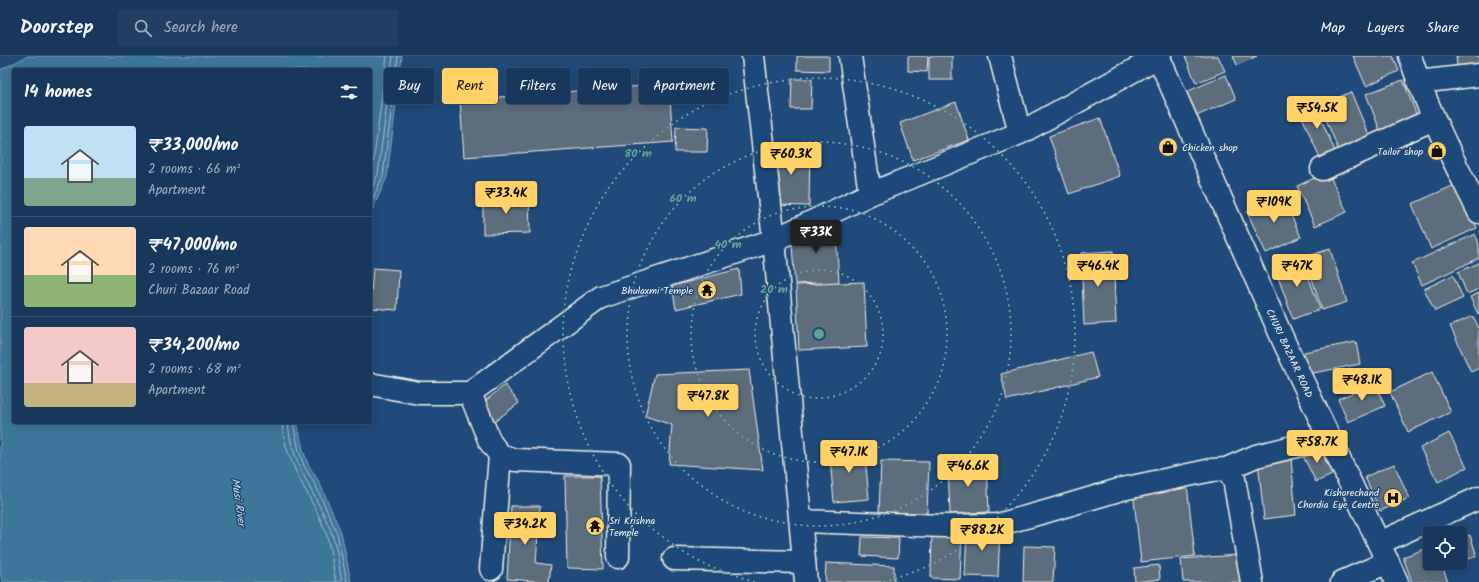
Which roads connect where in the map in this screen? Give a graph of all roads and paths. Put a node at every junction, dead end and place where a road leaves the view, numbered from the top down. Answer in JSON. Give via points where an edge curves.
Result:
{"nodes":[{"id":1,"x":753,"y":56,"type":"edge"},
{"id":2,"x":850,"y":56,"type":"edge"},
{"id":3,"x":1000,"y":56,"type":"edge"},
{"id":4,"x":1159,"y":56,"type":"edge"},
{"id":5,"x":1410,"y":56,"type":"edge"},
{"id":6,"x":1479,"y":75,"type":"edge"},
{"id":7,"x":1418,"y":82,"type":"junction"},
{"id":8,"x":1434,"y":119,"type":"junction"},
{"id":9,"x":1020,"y":133,"type":"junction"},
{"id":10,"x":1322,"y":169,"type":"dead end"},
{"id":11,"x":870,"y":194,"type":"junction"},
{"id":12,"x":1479,"y":212,"type":"edge"},
{"id":13,"x":774,"y":240,"type":"junction"},
{"id":14,"x":372,"y":384,"type":"edge"},
{"id":15,"x":470,"y":393,"type":"junction"},
{"id":16,"x":1329,"y":438,"type":"junction"},
{"id":17,"x":500,"y":455,"type":"junction"},
{"id":18,"x":1226,"y":469,"type":"junction"},
{"id":19,"x":1479,"y":498,"type":"edge"},
{"id":20,"x":801,"y":521,"type":"junction"},
{"id":21,"x":1384,"y":553,"type":"junction"},
{"id":22,"x":618,"y":557,"type":"dead end"},
{"id":23,"x":674,"y":559,"type":"dead end"},
{"id":24,"x":491,"y":570,"type":"dead end"},
{"id":25,"x":805,"y":572,"type":"edge"},
{"id":26,"x":1252,"y":582,"type":"edge"},
{"id":27,"x":1342,"y":582,"type":"edge"},
{"id":28,"x":1397,"y":582,"type":"edge"}],
"edges":[{"from":1,"to":13,"type":"street"},
{"from":2,"to":11,"type":"street"},
{"from":3,"to":9,"type":"street"},
{"from":4,"to":9,"type":"street"},
{"from":4,"to":16,"type":"street","name":"CHURI BAZAAR ROAD"},
{"from":5,"to":7,"type":"street"},
{"from":6,"to":7,"type":"street"},
{"from":7,"to":8,"type":"street"},
{"from":8,"to":10,"type":"street"},
{"from":8,"to":12,"type":"street"},
{"from":9,"to":11,"type":"street"},
{"from":11,"to":13,"type":"street"},
{"from":13,"to":15,"type":"street","via":[[601,297]]},
{"from":13,"to":20,"type":"street"},
{"from":14,"to":15,"type":"street","via":[[419,393]]},
{"from":15,"to":17,"type":"street","via":[[490,442]]},
{"from":16,"to":18,"type":"street","via":[[1256,456]]},
{"from":16,"to":21,"type":"street","name":"CHURI BAZAAR ROAD"},
{"from":17,"to":22,"type":"street","via":[[515,460],[619,464]]},
{"from":17,"to":24,"type":"street"},
{"from":18,"to":20,"type":"street","via":[[1122,489],[998,524],[944,526]]},
{"from":18,"to":26,"type":"street","via":[[1234,479]]},
{"from":19,"to":21,"type":"street"},
{"from":20,"to":25,"type":"street"},
{"from":21,"to":27,"type":"street"},
{"from":21,"to":28,"type":"street","name":"CHURI BAZAAR ROAD"},
{"from":23,"to":25,"type":"street"}]}
